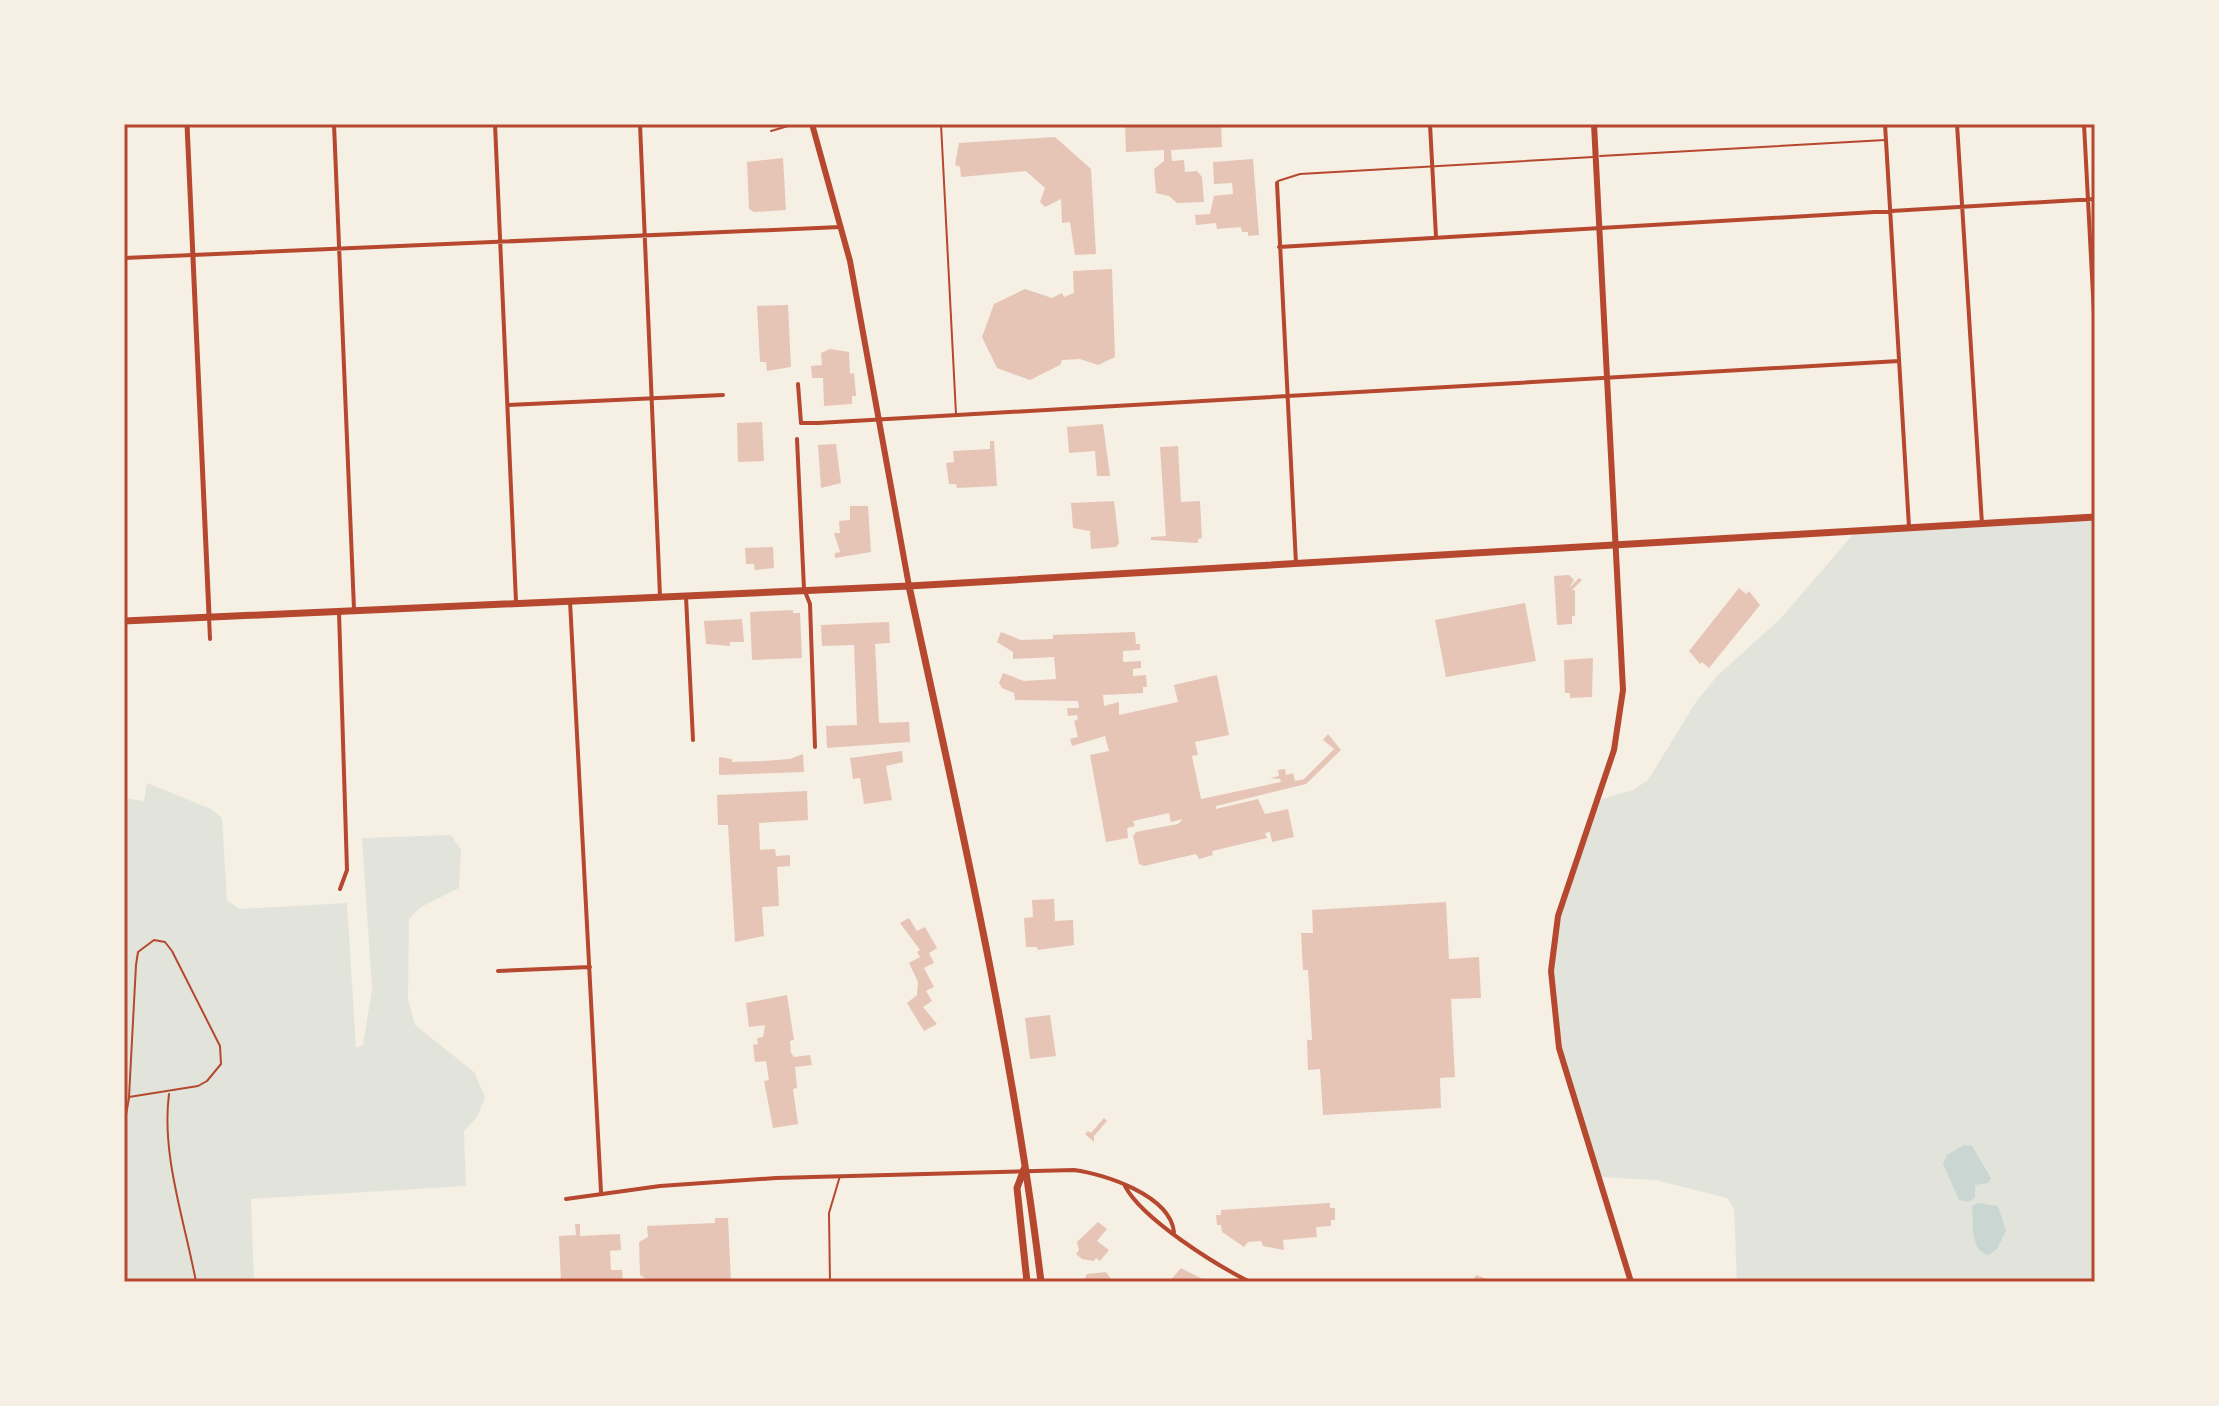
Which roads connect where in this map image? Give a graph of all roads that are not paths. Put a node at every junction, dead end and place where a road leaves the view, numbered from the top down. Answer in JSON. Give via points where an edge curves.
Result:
{"nodes":[{"id":1,"x":187,"y":124,"type":"edge"},
{"id":2,"x":334,"y":124,"type":"edge"},
{"id":3,"x":495,"y":124,"type":"edge"},
{"id":4,"x":640,"y":124,"type":"edge"},
{"id":5,"x":795,"y":124,"type":"edge"},
{"id":6,"x":812,"y":124,"type":"edge"},
{"id":7,"x":941,"y":124,"type":"edge"},
{"id":8,"x":1430,"y":124,"type":"edge"},
{"id":9,"x":1594,"y":124,"type":"edge"},
{"id":10,"x":1885,"y":124,"type":"edge"},
{"id":11,"x":1957,"y":124,"type":"edge"},
{"id":12,"x":2084,"y":124,"type":"edge"},
{"id":13,"x":771,"y":131,"type":"dead end"},
{"id":14,"x":1886,"y":140,"type":"junction"},
{"id":15,"x":1596,"y":157,"type":"junction"},
{"id":16,"x":1432,"y":167,"type":"junction"},
{"id":17,"x":1277,"y":183,"type":"joint"},
{"id":18,"x":2095,"y":199,"type":"edge"},
{"id":19,"x":2087,"y":200,"type":"junction"},
{"id":20,"x":1962,"y":207,"type":"junction"},
{"id":21,"x":1891,"y":211,"type":"junction"},
{"id":22,"x":843,"y":227,"type":"junction"},
{"id":23,"x":1600,"y":228,"type":"junction"},
{"id":24,"x":646,"y":237,"type":"junction"},
{"id":25,"x":1436,"y":237,"type":"junction"},
{"id":26,"x":500,"y":243,"type":"junction"},
{"id":27,"x":1279,"y":247,"type":"junction"},
{"id":28,"x":339,"y":249,"type":"junction"},
{"id":29,"x":193,"y":255,"type":"junction"},
{"id":30,"x":124,"y":258,"type":"edge"},
{"id":31,"x":2095,"y":333,"type":"edge"},
{"id":32,"x":1899,"y":361,"type":"junction"},
{"id":33,"x":1608,"y":378,"type":"junction"},
{"id":34,"x":798,"y":384,"type":"dead end"},
{"id":35,"x":723,"y":395,"type":"dead end"},
{"id":36,"x":1287,"y":396,"type":"junction"},
{"id":37,"x":651,"y":399,"type":"junction"},
{"id":38,"x":508,"y":405,"type":"junction"},
{"id":39,"x":957,"y":415,"type":"junction"},
{"id":40,"x":877,"y":418,"type":"junction"},
{"id":41,"x":797,"y":439,"type":"dead end"},
{"id":42,"x":2095,"y":517,"type":"edge"},
{"id":43,"x":1982,"y":524,"type":"junction"},
{"id":44,"x":1909,"y":527,"type":"junction"},
{"id":45,"x":1616,"y":546,"type":"junction"},
{"id":46,"x":1296,"y":564,"type":"junction"},
{"id":47,"x":909,"y":586,"type":"junction"},
{"id":48,"x":804,"y":589,"type":"junction"},
{"id":49,"x":686,"y":595,"type":"junction"},
{"id":50,"x":660,"y":596,"type":"junction"},
{"id":51,"x":570,"y":601,"type":"junction"},
{"id":52,"x":516,"y":602,"type":"junction"},
{"id":53,"x":339,"y":609,"type":"junction"},
{"id":54,"x":354,"y":609,"type":"junction"},
{"id":55,"x":209,"y":615,"type":"junction"},
{"id":56,"x":124,"y":621,"type":"edge"},
{"id":57,"x":210,"y":639,"type":"dead end"},
{"id":58,"x":693,"y":740,"type":"dead end"},
{"id":59,"x":815,"y":747,"type":"dead end"},
{"id":60,"x":340,"y":889,"type":"dead end"},
{"id":61,"x":590,"y":967,"type":"junction"},
{"id":62,"x":498,"y":971,"type":"dead end"},
{"id":63,"x":1024,"y":1169,"type":"junction"},
{"id":64,"x":840,"y":1175,"type":"junction"},
{"id":65,"x":1125,"y":1186,"type":"junction"},
{"id":66,"x":601,"y":1192,"type":"junction"},
{"id":67,"x":566,"y":1199,"type":"dead end"},
{"id":68,"x":1174,"y":1232,"type":"junction"},
{"id":69,"x":830,"y":1282,"type":"edge"},
{"id":70,"x":1027,"y":1282,"type":"edge"},
{"id":71,"x":1041,"y":1282,"type":"edge"},
{"id":72,"x":1250,"y":1282,"type":"edge"},
{"id":73,"x":1631,"y":1282,"type":"edge"}],
"edges":[{"from":1,"to":29,"type":"street"},
{"from":2,"to":28,"type":"street"},
{"from":3,"to":26,"type":"street"},
{"from":4,"to":24,"type":"street"},
{"from":5,"to":13,"type":"lane"},
{"from":6,"to":22,"type":"main road"},
{"from":7,"to":39,"type":"lane"},
{"from":8,"to":16,"type":"street"},
{"from":9,"to":15,"type":"main road"},
{"from":10,"to":14,"type":"street"},
{"from":11,"to":20,"type":"street"},
{"from":12,"to":19,"type":"street"},
{"from":14,"to":15,"type":"lane"},
{"from":14,"to":21,"type":"street"},
{"from":15,"to":16,"type":"lane"},
{"from":15,"to":23,"type":"main road"},
{"from":16,"to":17,"type":"lane","via":[[1293,174]]},
{"from":16,"to":25,"type":"street"},
{"from":17,"to":27,"type":"street"},
{"from":18,"to":19,"type":"street"},
{"from":19,"to":20,"type":"street"},
{"from":19,"to":31,"type":"street"},
{"from":20,"to":21,"type":"street"},
{"from":20,"to":43,"type":"street"},
{"from":21,"to":23,"type":"street"},
{"from":21,"to":32,"type":"street"},
{"from":22,"to":24,"type":"street"},
{"from":22,"to":40,"type":"main road"},
{"from":23,"to":25,"type":"street"},
{"from":23,"to":33,"type":"main road"},
{"from":24,"to":26,"type":"street"},
{"from":24,"to":37,"type":"street"},
{"from":25,"to":27,"type":"street"},
{"from":26,"to":28,"type":"street"},
{"from":26,"to":38,"type":"street"},
{"from":27,"to":36,"type":"street"},
{"from":28,"to":29,"type":"street"},
{"from":28,"to":54,"type":"street"},
{"from":29,"to":30,"type":"street"},
{"from":29,"to":55,"type":"street"},
{"from":32,"to":33,"type":"street"},
{"from":32,"to":44,"type":"street"},
{"from":33,"to":36,"type":"street"},
{"from":33,"to":45,"type":"main road"},
{"from":34,"to":40,"type":"street","via":[[801,423]]},
{"from":35,"to":37,"type":"street"},
{"from":36,"to":39,"type":"street"},
{"from":36,"to":46,"type":"street"},
{"from":37,"to":38,"type":"street"},
{"from":37,"to":50,"type":"street"},
{"from":38,"to":52,"type":"street"},
{"from":39,"to":40,"type":"street"},
{"from":40,"to":47,"type":"main road"},
{"from":41,"to":48,"type":"street"},
{"from":42,"to":43,"type":"main road"},
{"from":43,"to":44,"type":"main road"},
{"from":44,"to":45,"type":"main road"},
{"from":45,"to":46,"type":"main road"},
{"from":45,"to":73,"type":"main road","via":[[1623,676],[1618,731],[1566,885],[1551,971],[1559,1048]]},
{"from":46,"to":47,"type":"main road"},
{"from":47,"to":48,"type":"main road"},
{"from":47,"to":63,"type":"main road","via":[[984,930]]},
{"from":48,"to":49,"type":"main road"},
{"from":48,"to":59,"type":"street","via":[[810,604]]},
{"from":49,"to":50,"type":"main road"},
{"from":49,"to":58,"type":"street"},
{"from":50,"to":51,"type":"main road"},
{"from":51,"to":52,"type":"main road"},
{"from":51,"to":61,"type":"street"},
{"from":52,"to":54,"type":"main road"},
{"from":53,"to":54,"type":"main road"},
{"from":53,"to":55,"type":"main road"},
{"from":53,"to":60,"type":"street","via":[[347,870]]},
{"from":55,"to":56,"type":"main road"},
{"from":55,"to":57,"type":"street"},
{"from":61,"to":62,"type":"street"},
{"from":61,"to":66,"type":"street"},
{"from":63,"to":64,"type":"street"},
{"from":63,"to":65,"type":"street","via":[[1088,1172]]},
{"from":63,"to":70,"type":"main road","via":[[1017,1188]]},
{"from":63,"to":71,"type":"main road"},
{"from":64,"to":66,"type":"street"},
{"from":64,"to":69,"type":"lane","via":[[829,1213]]},
{"from":65,"to":68,"type":"street","via":[[1153,1218]]},
{"from":65,"to":68,"type":"street","via":[[1145,1194],[1170,1219]]},
{"from":66,"to":67,"type":"street"},
{"from":68,"to":72,"type":"street"}]}
